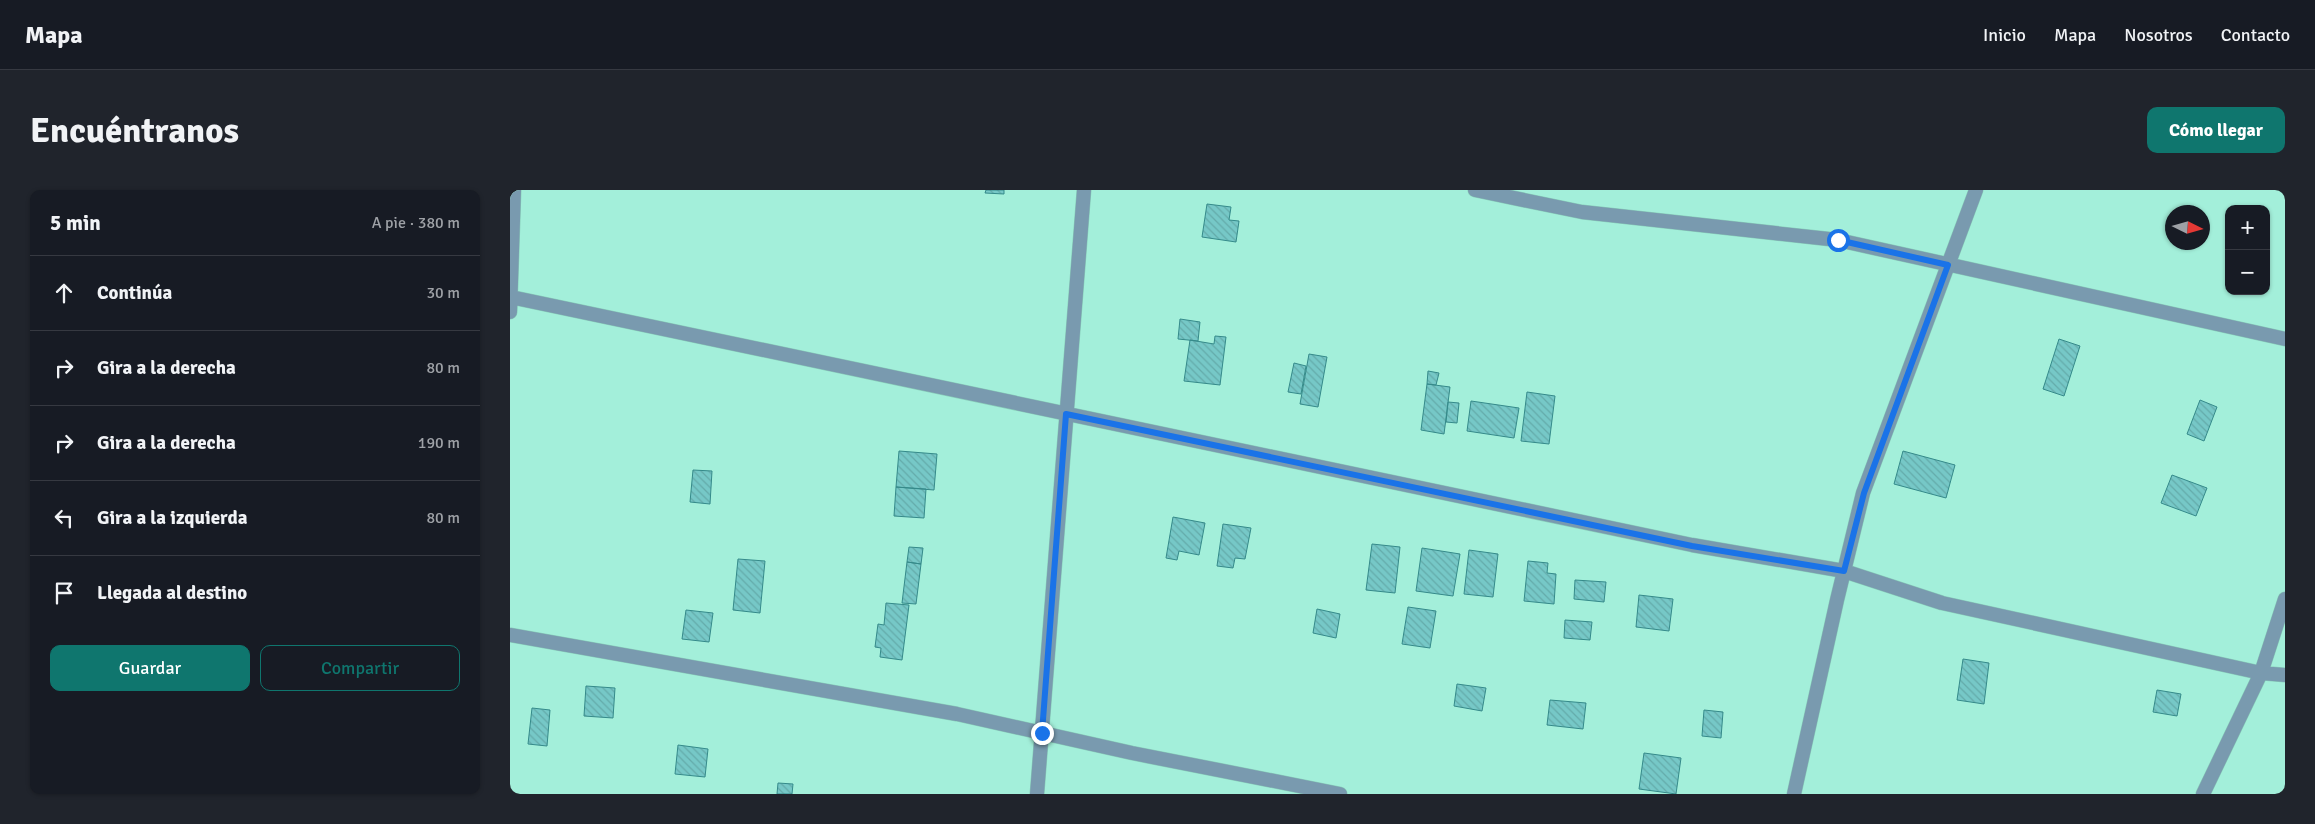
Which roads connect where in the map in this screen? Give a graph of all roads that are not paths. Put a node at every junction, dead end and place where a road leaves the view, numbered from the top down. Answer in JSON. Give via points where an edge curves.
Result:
{"nodes":[{"id":1,"x":514,"y":190,"type":"edge"},
{"id":2,"x":1084,"y":190,"type":"edge"},
{"id":3,"x":1476,"y":190,"type":"edge"},
{"id":4,"x":1976,"y":190,"type":"edge"},
{"id":5,"x":1948,"y":265,"type":"junction"},
{"id":6,"x":510,"y":297,"type":"edge"},
{"id":7,"x":510,"y":312,"type":"edge"},
{"id":8,"x":2285,"y":339,"type":"edge"},
{"id":9,"x":1066,"y":414,"type":"junction"},
{"id":10,"x":1844,"y":571,"type":"junction"},
{"id":11,"x":2285,"y":599,"type":"edge"},
{"id":12,"x":510,"y":635,"type":"edge"},
{"id":13,"x":2261,"y":673,"type":"junction"},
{"id":14,"x":2285,"y":675,"type":"edge"},
{"id":15,"x":1042,"y":733,"type":"junction"},
{"id":16,"x":1037,"y":794,"type":"edge"},
{"id":17,"x":1340,"y":794,"type":"edge"},
{"id":18,"x":1794,"y":794,"type":"edge"},
{"id":19,"x":2203,"y":794,"type":"edge"}],
"edges":[{"from":1,"to":6,"type":"street"},
{"from":2,"to":9,"type":"street"},
{"from":3,"to":5,"type":"street","via":[[1582,212],[1838,240]]},
{"from":4,"to":5,"type":"street"},
{"from":5,"to":8,"type":"street"},
{"from":5,"to":10,"type":"street","via":[[1864,493]]},
{"from":6,"to":7,"type":"street"},
{"from":6,"to":9,"type":"street"},
{"from":9,"to":10,"type":"street","via":[[1692,546]]},
{"from":9,"to":15,"type":"street"},
{"from":10,"to":13,"type":"street","via":[[1942,603]]},
{"from":10,"to":18,"type":"street"},
{"from":11,"to":13,"type":"street"},
{"from":12,"to":15,"type":"street","via":[[957,714]]},
{"from":13,"to":14,"type":"street"},
{"from":13,"to":19,"type":"street"},
{"from":15,"to":16,"type":"street"},
{"from":15,"to":17,"type":"street"}]}
